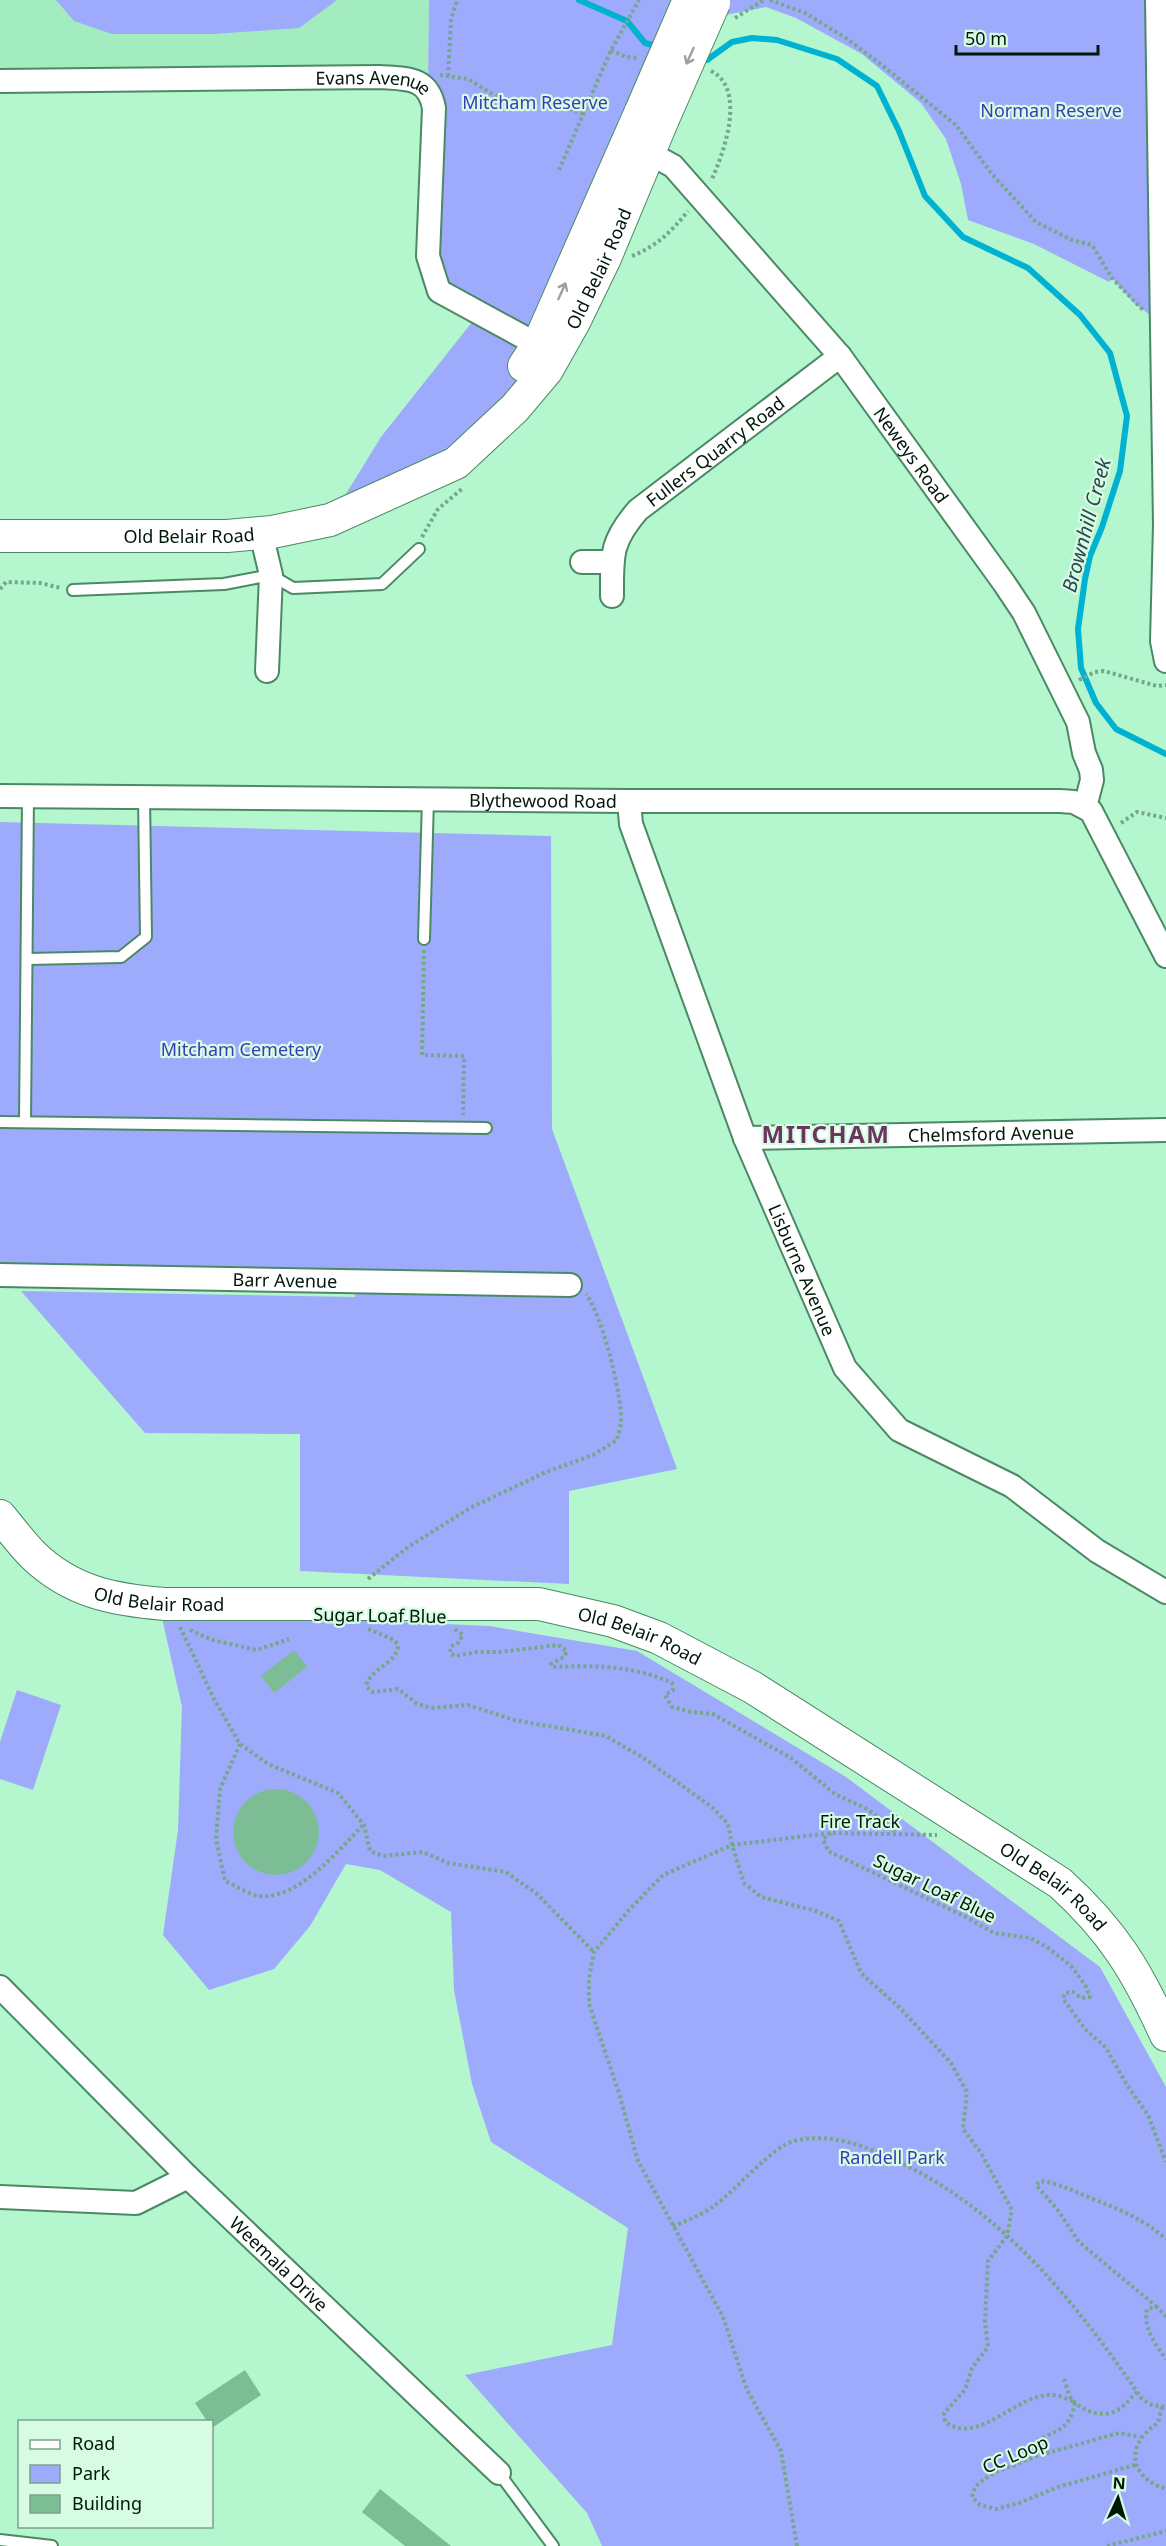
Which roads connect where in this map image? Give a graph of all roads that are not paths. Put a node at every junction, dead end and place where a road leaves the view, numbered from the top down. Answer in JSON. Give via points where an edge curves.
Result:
{"nodes":[{"id":1,"x":706,"y":1,"type":"edge"},
{"id":2,"x":1160,"y":15,"type":"edge"},
{"id":3,"x":0,"y":81,"type":"edge"},
{"id":4,"x":638,"y":147,"type":"junction"},
{"id":5,"x":1163,"y":309,"type":"edge"},
{"id":6,"x":547,"y":350,"type":"junction"},
{"id":7,"x":840,"y":357,"type":"junction"},
{"id":8,"x":261,"y":533,"type":"junction"},
{"id":9,"x":10,"y":538,"type":"edge"},
{"id":10,"x":418,"y":549,"type":"dead end"},
{"id":11,"x":582,"y":562,"type":"dead end"},
{"id":12,"x":612,"y":562,"type":"junction"},
{"id":13,"x":271,"y":575,"type":"junction"},
{"id":14,"x":73,"y":590,"type":"road end"},
{"id":15,"x":612,"y":596,"type":"dead end"},
{"id":16,"x":1164,"y":651,"type":"edge"},
{"id":17,"x":267,"y":671,"type":"dead end"},
{"id":18,"x":0,"y":796,"type":"edge"},
{"id":19,"x":28,"y":796,"type":"junction"},
{"id":20,"x":144,"y":796,"type":"junction"},
{"id":21,"x":428,"y":799,"type":"junction"},
{"id":22,"x":629,"y":801,"type":"junction"},
{"id":23,"x":1085,"y":807,"type":"junction"},
{"id":24,"x":424,"y":939,"type":"road end"},
{"id":25,"x":1166,"y":956,"type":"edge"},
{"id":26,"x":27,"y":959,"type":"junction"},
{"id":27,"x":0,"y":1122,"type":"edge"},
{"id":28,"x":25,"y":1122,"type":"junction"},
{"id":29,"x":486,"y":1128,"type":"dead end"},
{"id":30,"x":1166,"y":1130,"type":"edge"},
{"id":31,"x":745,"y":1138,"type":"junction"},
{"id":32,"x":0,"y":1275,"type":"edge"},
{"id":33,"x":570,"y":1285,"type":"road end"},
{"id":34,"x":0,"y":1516,"type":"edge"},
{"id":35,"x":1166,"y":1592,"type":"edge"},
{"id":36,"x":0,"y":1987,"type":"edge"},
{"id":37,"x":1166,"y":2035,"type":"edge"},
{"id":38,"x":188,"y":2177,"type":"junction"},
{"id":39,"x":0,"y":2197,"type":"edge"},
{"id":40,"x":499,"y":2473,"type":"joint"},
{"id":41,"x":0,"y":2540,"type":"edge"},
{"id":42,"x":52,"y":2546,"type":"edge"},
{"id":43,"x":553,"y":2546,"type":"edge"}],
"edges":[{"from":1,"to":4,"type":"main road","name":"Old Belair Road","bridge":true},
{"from":2,"to":5,"type":"street"},
{"from":3,"to":6,"type":"street","name":"Evans Avenue","via":[[379,77],[421,84],[428,89],[434,108],[428,256],[439,291]]},
{"from":4,"to":6,"type":"main road","name":"Old Belair Road"},
{"from":4,"to":7,"type":"street","name":"Neweys Road","via":[[673,166]]},
{"from":5,"to":16,"type":"street"},
{"from":6,"to":8,"type":"main road","name":"Old Belair Road","via":[[452,449],[412,484],[330,520]]},
{"from":7,"to":12,"type":"street","name":"Fullers Quarry Road","via":[[638,510],[615,542]]},
{"from":7,"to":23,"type":"street","name":"Neweys Road","via":[[1024,613],[1078,722],[1092,780]]},
{"from":8,"to":9,"type":"main road","name":"Old Belair Road"},
{"from":8,"to":13,"type":"street"},
{"from":10,"to":13,"type":"lane","via":[[382,584],[293,588]]},
{"from":11,"to":12,"type":"street"},
{"from":12,"to":15,"type":"street","name":"Fullers Quarry Road"},
{"from":13,"to":14,"type":"lane","via":[[224,584]]},
{"from":13,"to":17,"type":"street"},
{"from":18,"to":19,"type":"street","name":"Blythewood Road"},
{"from":19,"to":20,"type":"street","name":"Blythewood Road"},
{"from":19,"to":26,"type":"lane"},
{"from":20,"to":21,"type":"street","name":"Blythewood Road"},
{"from":20,"to":26,"type":"lane","via":[[146,937],[121,957]]},
{"from":21,"to":22,"type":"street","name":"Blythewood Road"},
{"from":21,"to":24,"type":"lane"},
{"from":22,"to":23,"type":"street","name":"Blythewood Road","via":[[1060,801]]},
{"from":22,"to":31,"type":"street","name":"Lisburne Avenue","via":[[631,824]]},
{"from":23,"to":25,"type":"street","via":[[1091,811]]},
{"from":26,"to":28,"type":"lane"},
{"from":27,"to":28,"type":"lane"},
{"from":28,"to":29,"type":"lane"},
{"from":30,"to":31,"type":"street","name":"Chelmsford Avenue"},
{"from":31,"to":35,"type":"street","name":"Lisburne Avenue","via":[[845,1368],[899,1430],[1012,1486],[1097,1551]]},
{"from":32,"to":33,"type":"street","name":"Barr Avenue"},
{"from":34,"to":37,"type":"main road","name":"Old Belair Road","via":[[34,1556],[65,1579],[122,1601],[538,1604],[614,1621],[659,1638],[752,1687],[1060,1883],[1120,1947]]},
{"from":36,"to":38,"type":"street","name":"Weemala Drive"},
{"from":38,"to":39,"type":"street","via":[[136,2203]]},
{"from":38,"to":40,"type":"street","name":"Weemala Drive"},
{"from":40,"to":43,"type":"lane","name":"Weemala Drive"},
{"from":41,"to":42,"type":"lane"}]}
